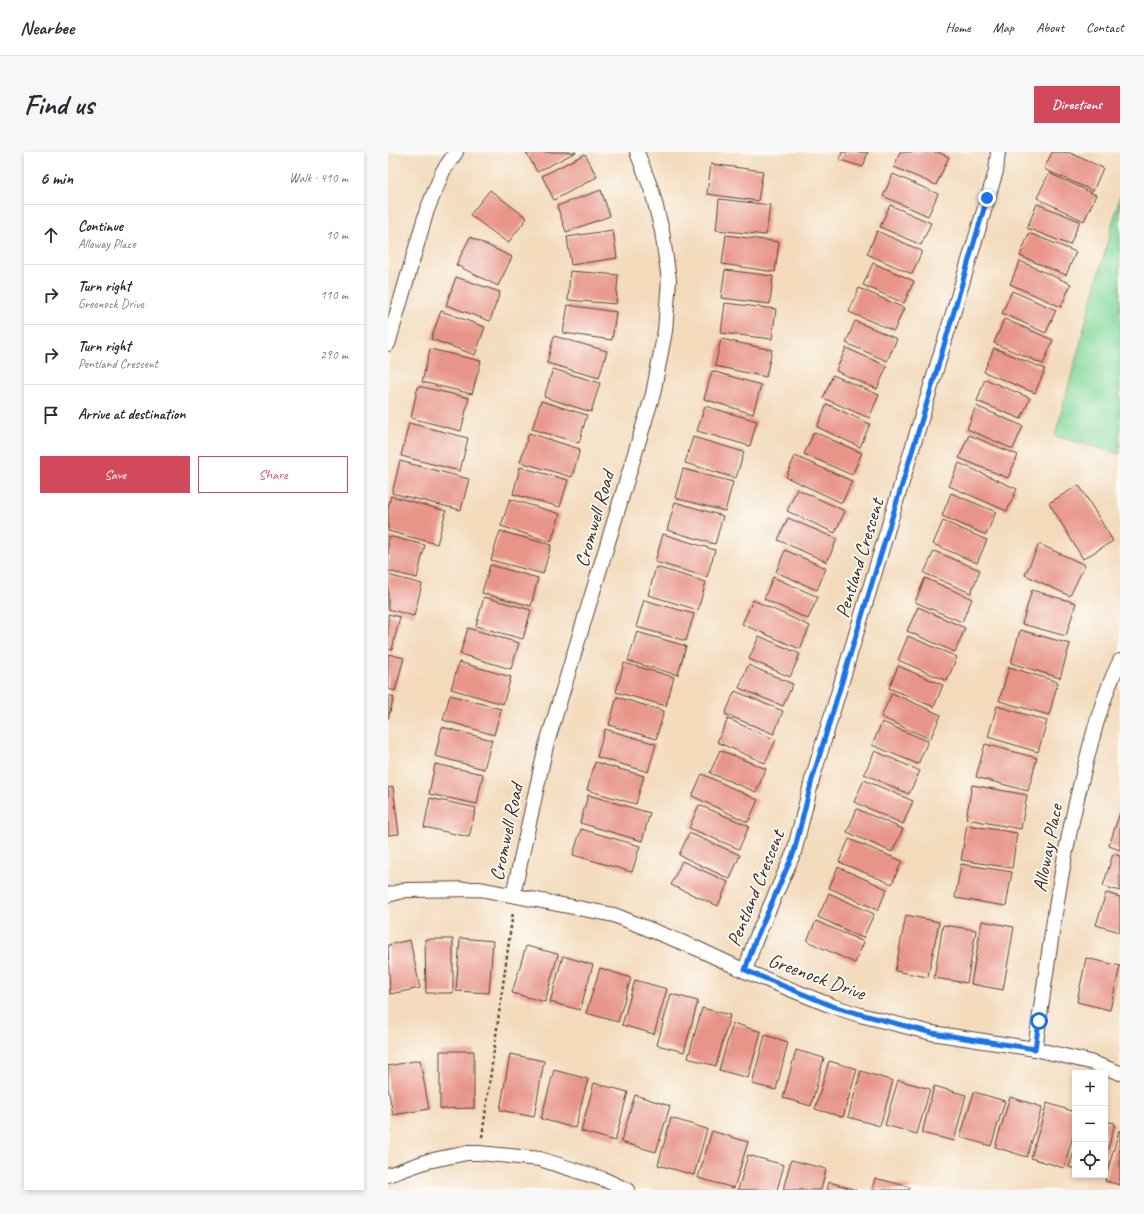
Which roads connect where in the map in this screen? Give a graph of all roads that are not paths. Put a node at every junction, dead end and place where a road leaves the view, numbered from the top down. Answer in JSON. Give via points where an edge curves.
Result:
{"nodes":[{"id":1,"x":456,"y":152,"type":"edge"},
{"id":2,"x":637,"y":152,"type":"edge"},
{"id":3,"x":998,"y":152,"type":"edge"},
{"id":4,"x":388,"y":344,"type":"edge"},
{"id":5,"x":1120,"y":661,"type":"edge"},
{"id":6,"x":388,"y":895,"type":"edge"},
{"id":7,"x":513,"y":895,"type":"junction"},
{"id":8,"x":745,"y":970,"type":"junction"},
{"id":9,"x":1035,"y":1049,"type":"junction"},
{"id":10,"x":1120,"y":1073,"type":"edge"},
{"id":11,"x":388,"y":1175,"type":"edge"},
{"id":12,"x":627,"y":1190,"type":"edge"}],
"edges":[{"from":1,"to":4,"type":"street","via":[[443,171],[427,210]]},
{"from":2,"to":7,"type":"street","name":"Cromwell Road","via":[[652,191],[662,231],[669,280],[665,331],[653,394],[546,746]]},
{"from":3,"to":8,"type":"street","name":"Pentland Crescent","via":[[996,170],[812,780],[794,852]]},
{"from":5,"to":9,"type":"street","name":"Alloway Place","via":[[1097,722],[1065,850]]},
{"from":6,"to":7,"type":"street","name":"Greenock Drive","via":[[406,890],[444,888],[480,889]]},
{"from":7,"to":8,"type":"street","name":"Greenock Drive","via":[[614,916]]},
{"from":8,"to":9,"type":"street","name":"Greenock Drive","via":[[832,1006],[860,1014],[932,1033]]},
{"from":9,"to":10,"type":"street","name":"Greenock Drive","via":[[1090,1062]]},
{"from":11,"to":12,"type":"street","via":[[428,1161],[479,1153],[540,1159],[603,1179]]}]}
